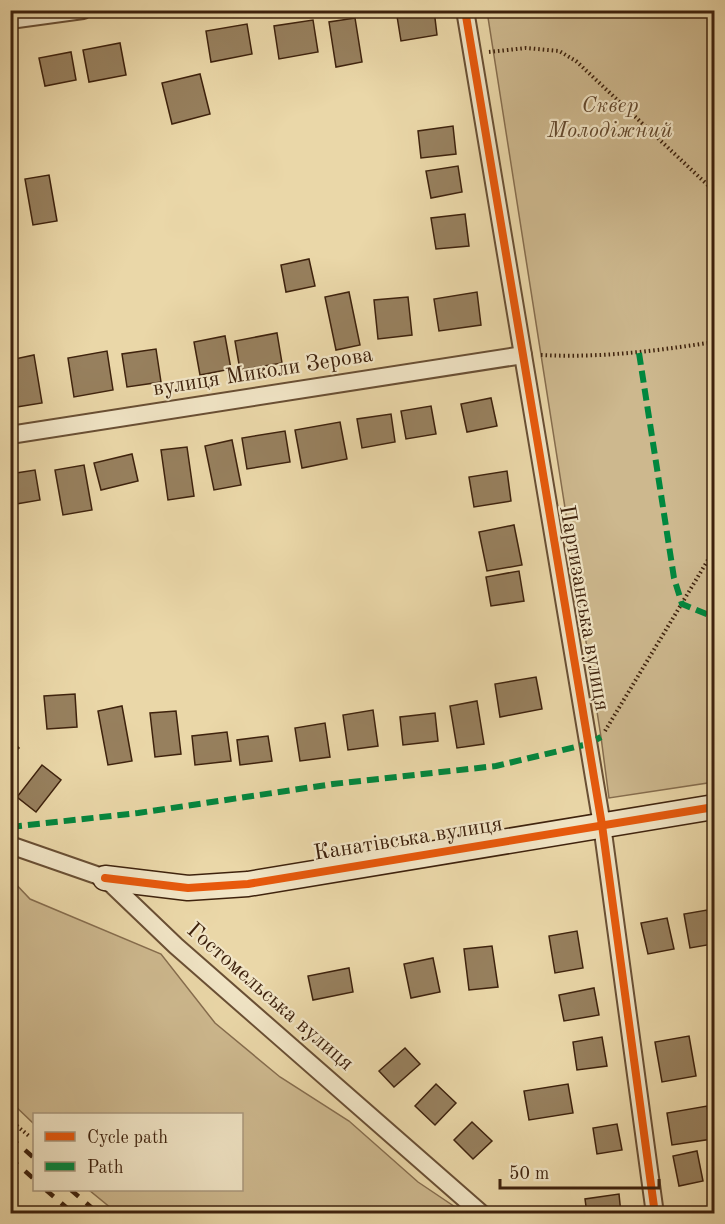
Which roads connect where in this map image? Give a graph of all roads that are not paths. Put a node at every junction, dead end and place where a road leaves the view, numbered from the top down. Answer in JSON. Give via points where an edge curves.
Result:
{"nodes":[{"id":1,"x":83,"y":10,"type":"edge"},
{"id":2,"x":465,"y":10,"type":"edge"},
{"id":3,"x":10,"y":20,"type":"edge"},
{"id":4,"x":522,"y":355,"type":"junction"},
{"id":5,"x":10,"y":435,"type":"edge"},
{"id":6,"x":714,"y":807,"type":"edge"},
{"id":7,"x":602,"y":825,"type":"junction"},
{"id":8,"x":10,"y":845,"type":"edge"},
{"id":9,"x":105,"y":878,"type":"junction"},
{"id":10,"x":482,"y":1214,"type":"edge"},
{"id":11,"x":655,"y":1214,"type":"edge"}],
"edges":[{"from":1,"to":3,"type":"street"},
{"from":2,"to":4,"type":"street","name":"Партизанська вулиця"},
{"from":4,"to":5,"type":"street","name":"вулиця Миколи Зерова"},
{"from":4,"to":7,"type":"street","name":"Партизанська вулиця"},
{"from":6,"to":7,"type":"street","name":"Канатівська вулиця"},
{"from":7,"to":9,"type":"street","name":"Канатівська вулиця","via":[[248,884],[188,888]]},
{"from":7,"to":11,"type":"street","name":"Партизанська вулиця"},
{"from":8,"to":9,"type":"street","name":"Гостомельська вулиця"},
{"from":9,"to":10,"type":"street","name":"Гостомельська вулиця","via":[[176,946]]}]}
